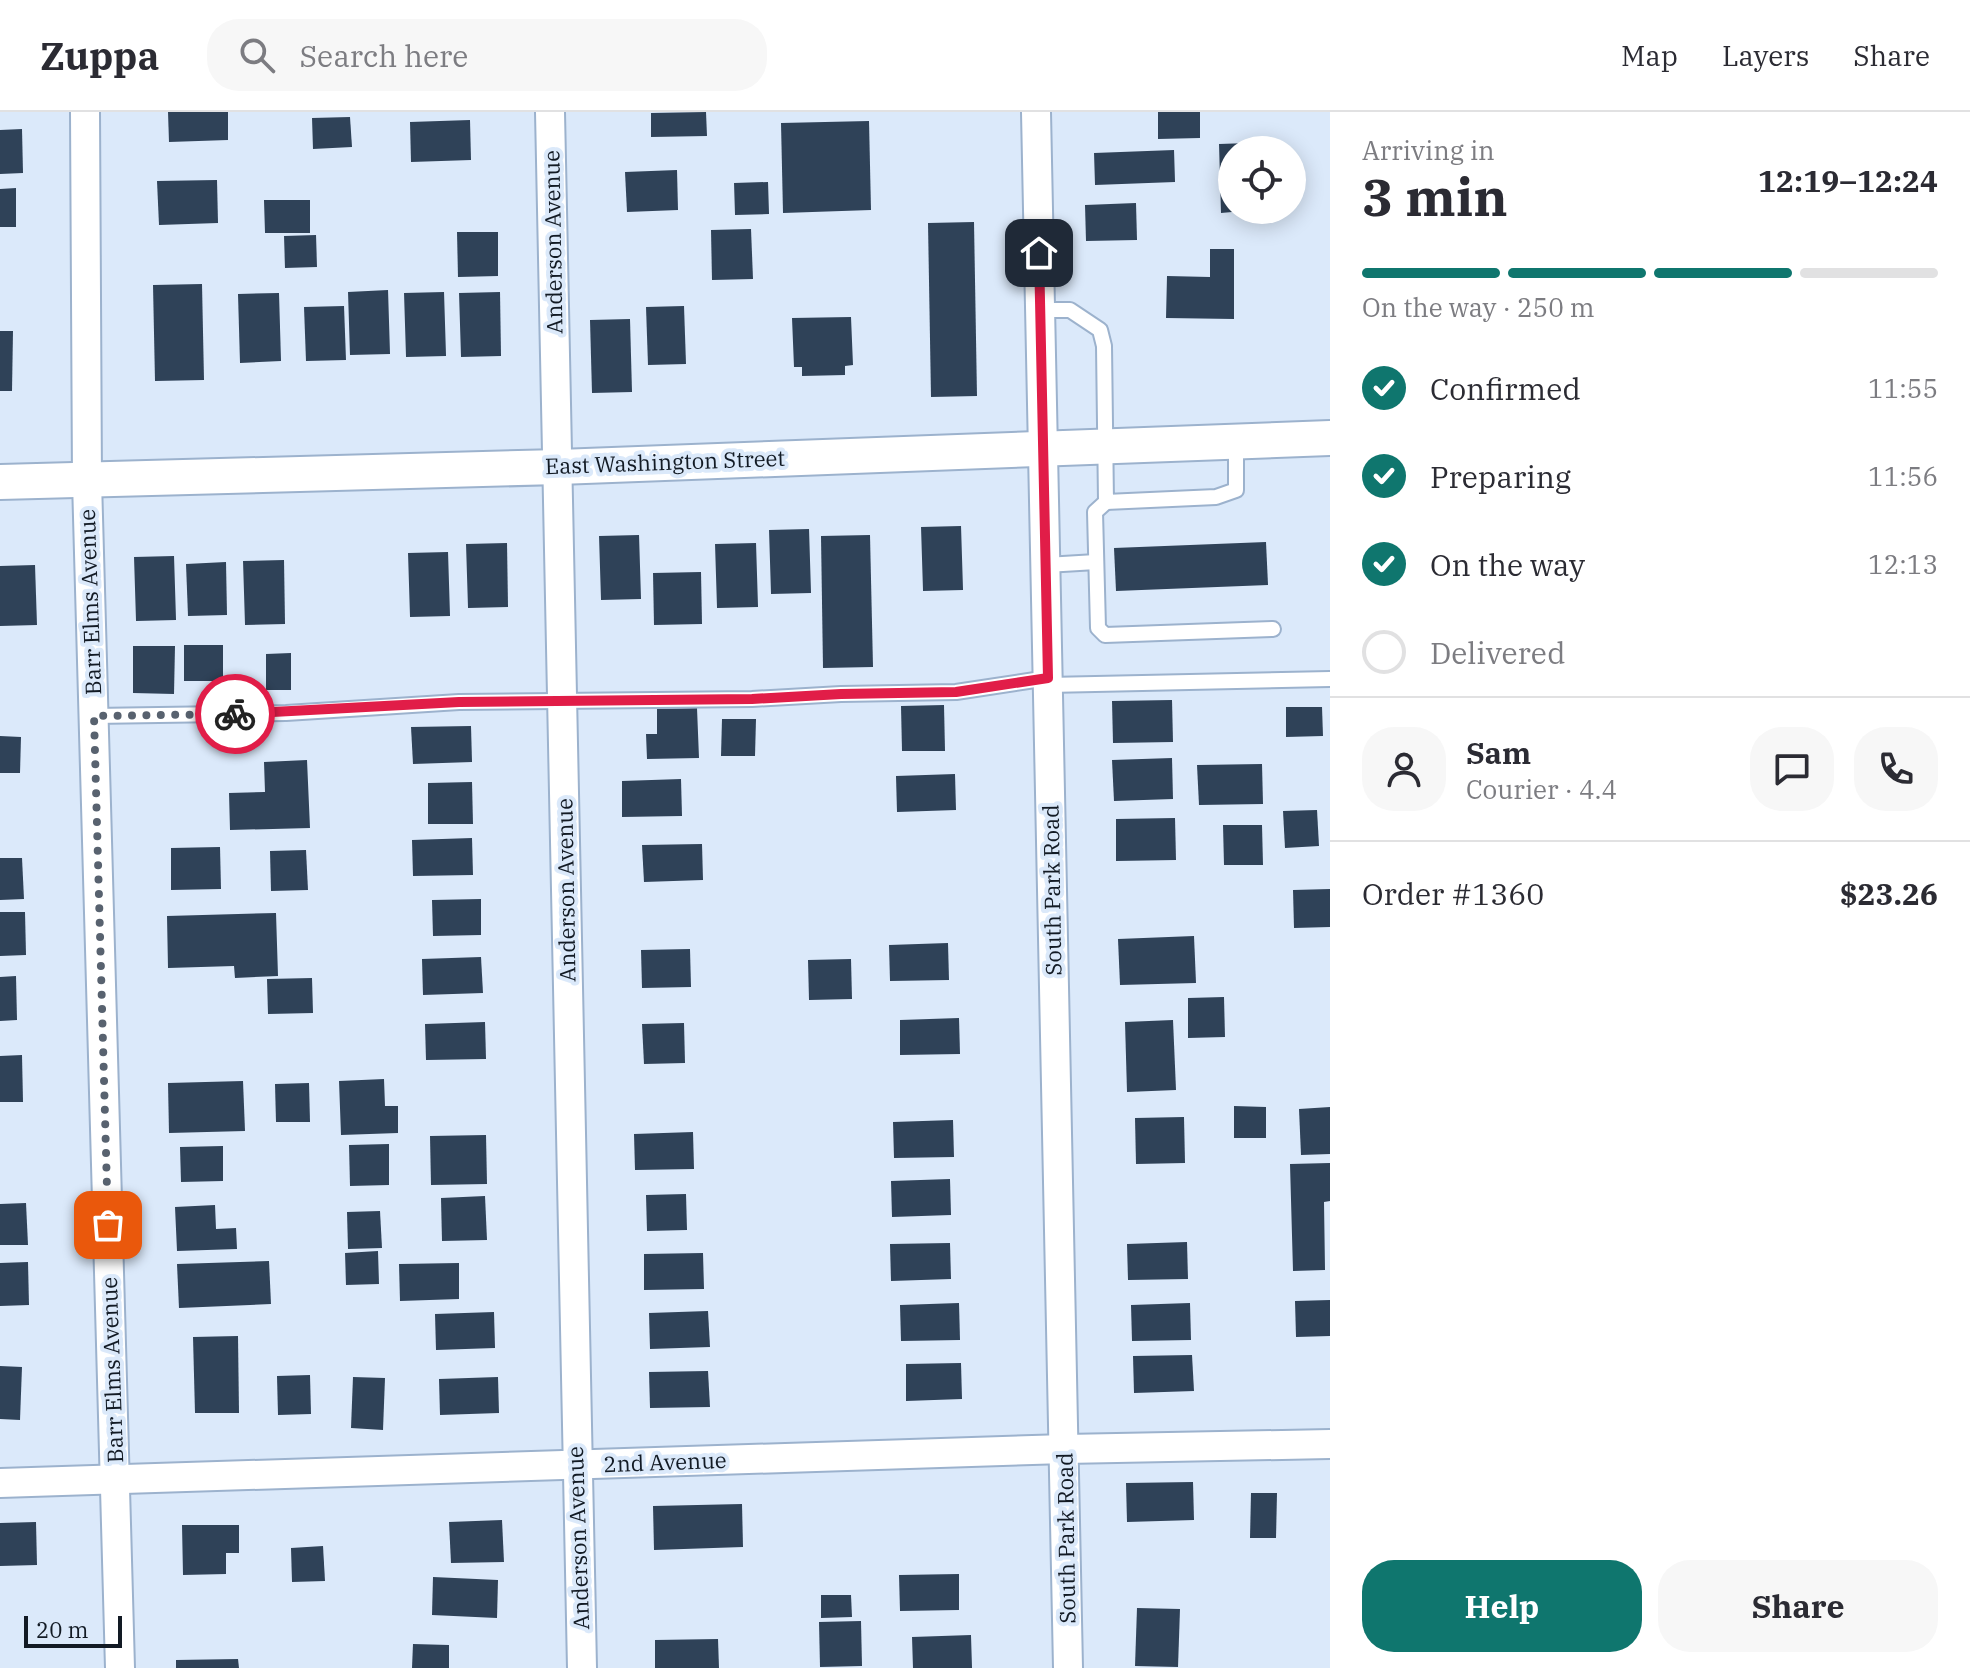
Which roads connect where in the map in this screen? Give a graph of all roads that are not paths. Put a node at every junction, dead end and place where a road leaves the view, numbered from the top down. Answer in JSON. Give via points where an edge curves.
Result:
{"nodes":[{"id":1,"x":85,"y":112,"type":"edge"},
{"id":2,"x":550,"y":112,"type":"edge"},
{"id":3,"x":1036,"y":112,"type":"edge"},
{"id":4,"x":1040,"y":310,"type":"junction"},
{"id":5,"x":1330,"y":438,"type":"edge"},
{"id":6,"x":1236,"y":441,"type":"junction"},
{"id":7,"x":1105,"y":445,"type":"junction"},
{"id":8,"x":1043,"y":447,"type":"junction"},
{"id":9,"x":559,"y":467,"type":"junction"},
{"id":10,"x":87,"y":481,"type":"junction"},
{"id":11,"x":0,"y":482,"type":"edge"},
{"id":12,"x":1106,"y":502,"type":"junction"},
{"id":13,"x":1096,"y":562,"type":"junction"},
{"id":14,"x":1046,"y":565,"type":"junction"},
{"id":15,"x":1273,"y":629,"type":"dead end"},
{"id":16,"x":1330,"y":679,"type":"edge"},
{"id":17,"x":1048,"y":681,"type":"junction"},
{"id":18,"x":563,"y":702,"type":"junction"},
{"id":19,"x":94,"y":716,"type":"junction"},
{"id":20,"x":1330,"y":1444,"type":"edge"},
{"id":21,"x":1065,"y":1449,"type":"junction"},
{"id":22,"x":576,"y":1465,"type":"junction"},
{"id":23,"x":116,"y":1480,"type":"junction"},
{"id":24,"x":0,"y":1483,"type":"edge"},
{"id":25,"x":120,"y":1668,"type":"edge"},
{"id":26,"x":582,"y":1668,"type":"edge"},
{"id":27,"x":1068,"y":1668,"type":"edge"}],
"edges":[{"from":1,"to":10,"type":"street","name":"Barr Elms Avenue"},
{"from":2,"to":9,"type":"street","name":"Anderson Avenue"},
{"from":3,"to":4,"type":"street","name":"South Park Road"},
{"from":4,"to":7,"type":"lane","via":[[1070,310],[1100,330]]},
{"from":4,"to":8,"type":"street","name":"South Park Road"},
{"from":5,"to":6,"type":"street","name":"East Washington Street"},
{"from":6,"to":7,"type":"street","name":"East Washington Street"},
{"from":6,"to":12,"type":"lane","via":[[1236,490],[1216,497]]},
{"from":7,"to":8,"type":"street","name":"East Washington Street"},
{"from":7,"to":12,"type":"lane"},
{"from":8,"to":9,"type":"street","name":"East Washington Street"},
{"from":8,"to":14,"type":"street","name":"South Park Road"},
{"from":9,"to":10,"type":"street","name":"East Washington Street"},
{"from":9,"to":18,"type":"street","name":"Anderson Avenue"},
{"from":10,"to":11,"type":"street","name":"East Washington Street"},
{"from":10,"to":19,"type":"street","name":"Barr Elms Avenue"},
{"from":12,"to":13,"type":"lane","via":[[1095,512]]},
{"from":13,"to":14,"type":"lane"},
{"from":13,"to":15,"type":"lane","via":[[1098,628],[1105,635]]},
{"from":14,"to":17,"type":"street","name":"South Park Road"},
{"from":16,"to":17,"type":"lane"},
{"from":17,"to":18,"type":"lane","via":[[956,692]]},
{"from":17,"to":21,"type":"street","name":"South Park Road"},
{"from":18,"to":19,"type":"lane"},
{"from":18,"to":22,"type":"street","name":"Anderson Avenue"},
{"from":19,"to":23,"type":"street","name":"Barr Elms Avenue"},
{"from":20,"to":21,"type":"street","name":"2nd Avenue"},
{"from":21,"to":22,"type":"street","name":"2nd Avenue"},
{"from":21,"to":27,"type":"street","name":"South Park Road"},
{"from":22,"to":23,"type":"street","name":"2nd Avenue"},
{"from":22,"to":26,"type":"street","name":"Anderson Avenue"},
{"from":23,"to":24,"type":"street","name":"2nd Avenue"},
{"from":23,"to":25,"type":"street","name":"Barr Elms Avenue"}]}
